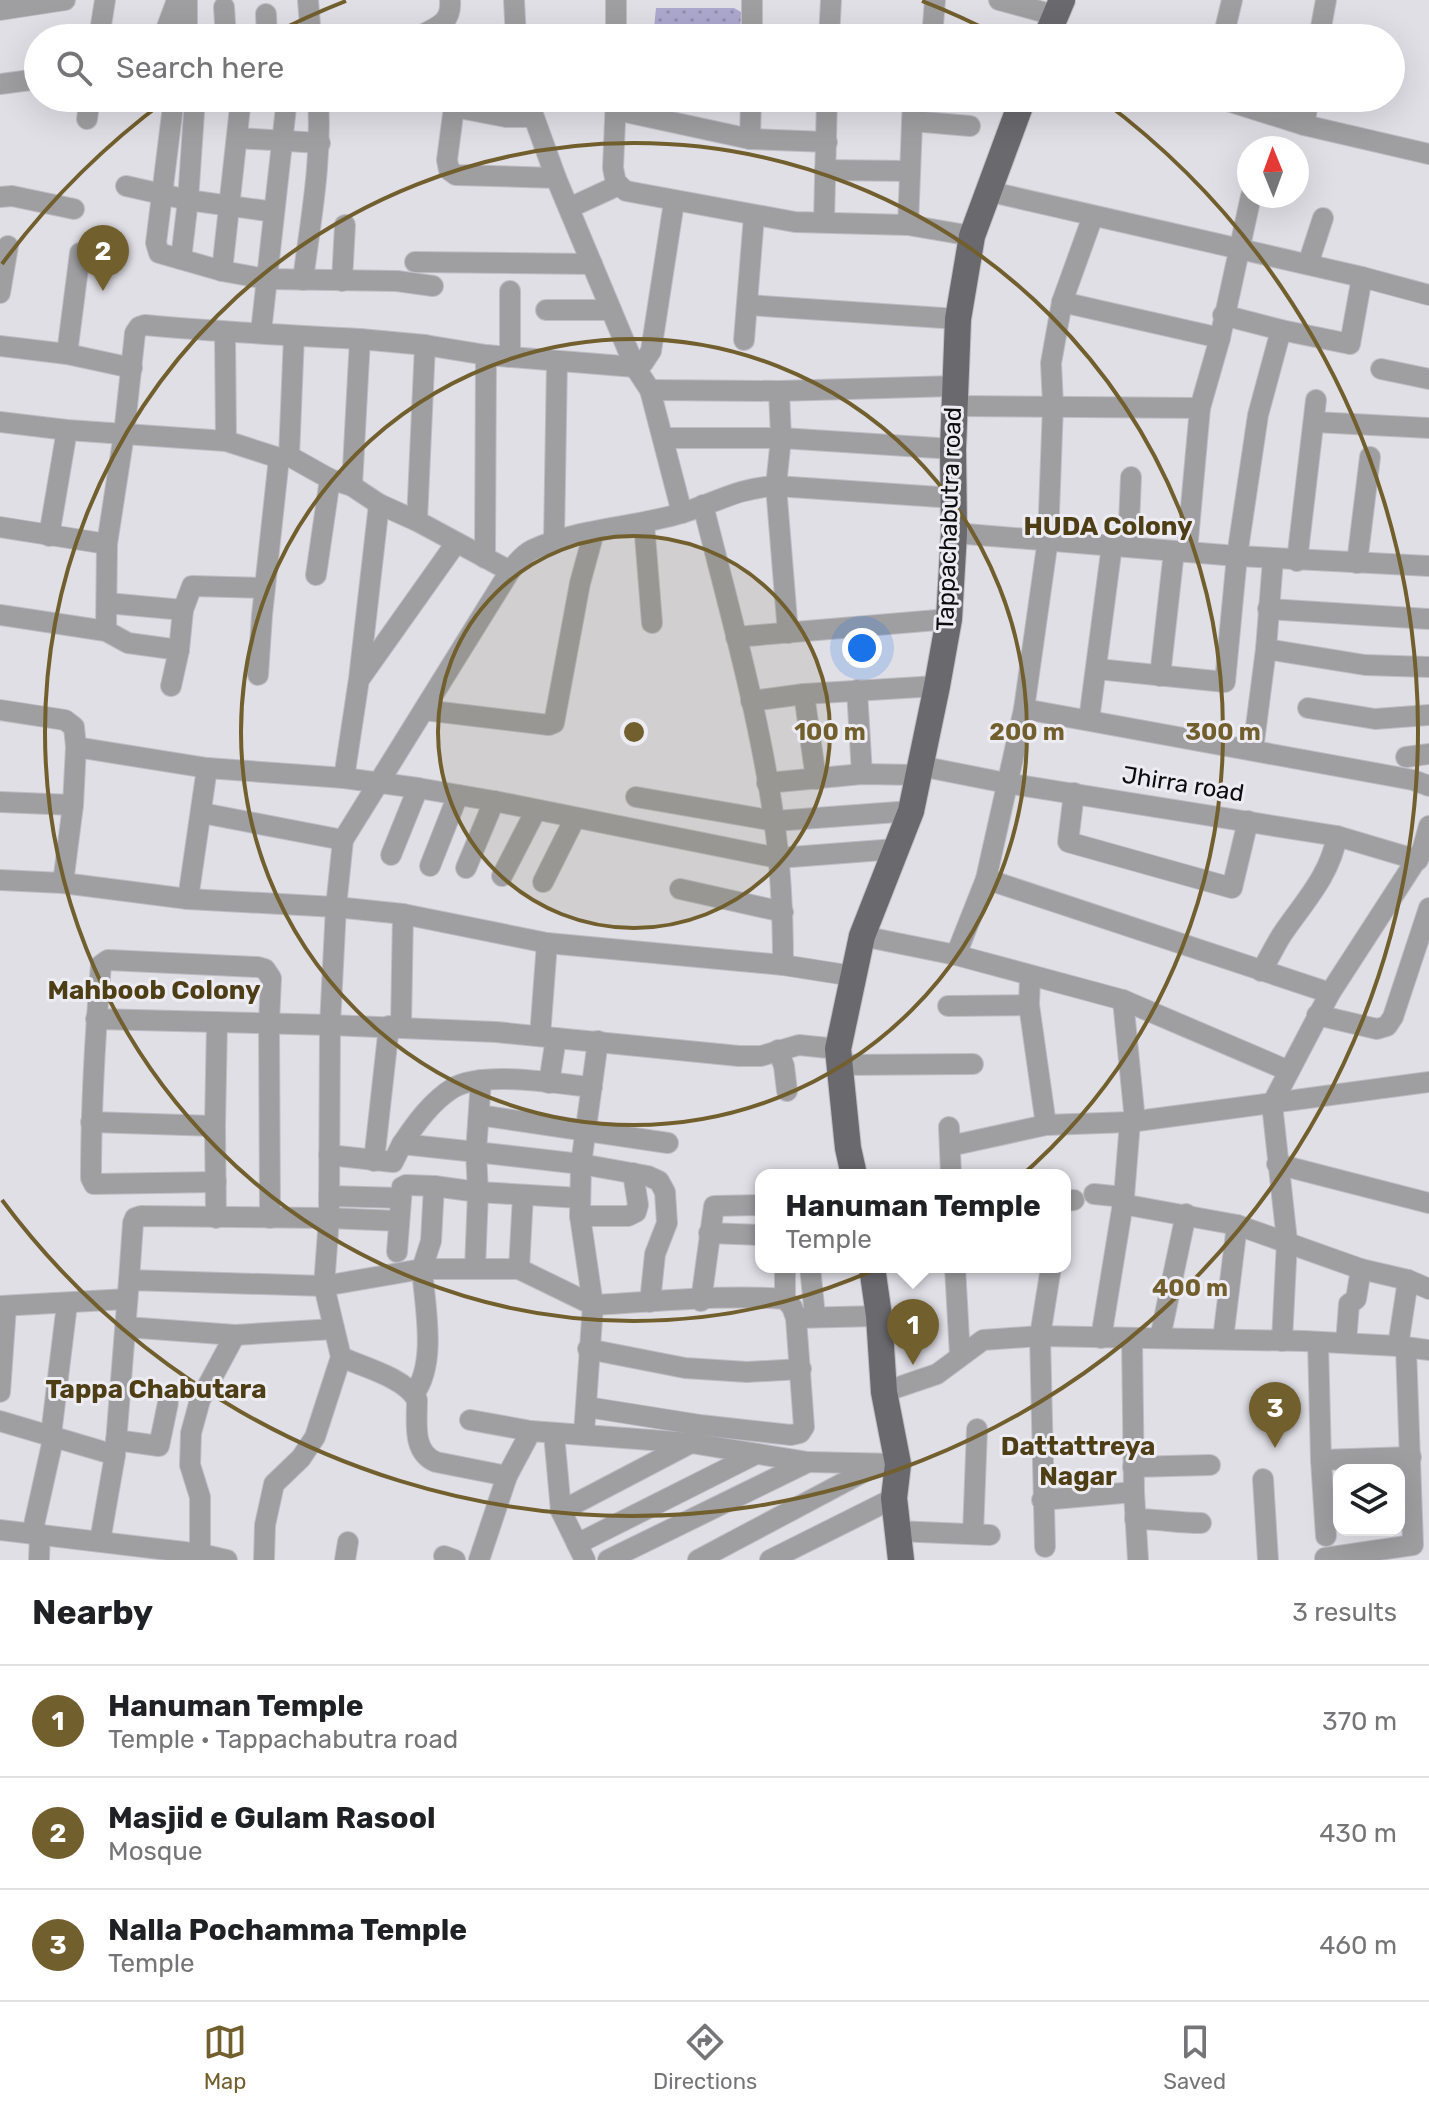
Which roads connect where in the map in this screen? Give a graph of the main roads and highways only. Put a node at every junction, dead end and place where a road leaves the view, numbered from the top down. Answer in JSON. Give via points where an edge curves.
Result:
{"nodes":[{"id":1,"x":1018,"y":112,"type":"edge"},
{"id":2,"x":853,"y":1169,"type":"edge"},
{"id":3,"x":873,"y":1273,"type":"edge"},
{"id":4,"x":901,"y":1560,"type":"edge"}],
"edges":[{"from":1,"to":2,"type":"main road","name":"Tappachabutra road","via":[[972,236],[958,319],[954,533],[949,619],[937,686],[911,811],[862,936],[839,1057]]},
{"from":3,"to":4,"type":"main road"}]}
